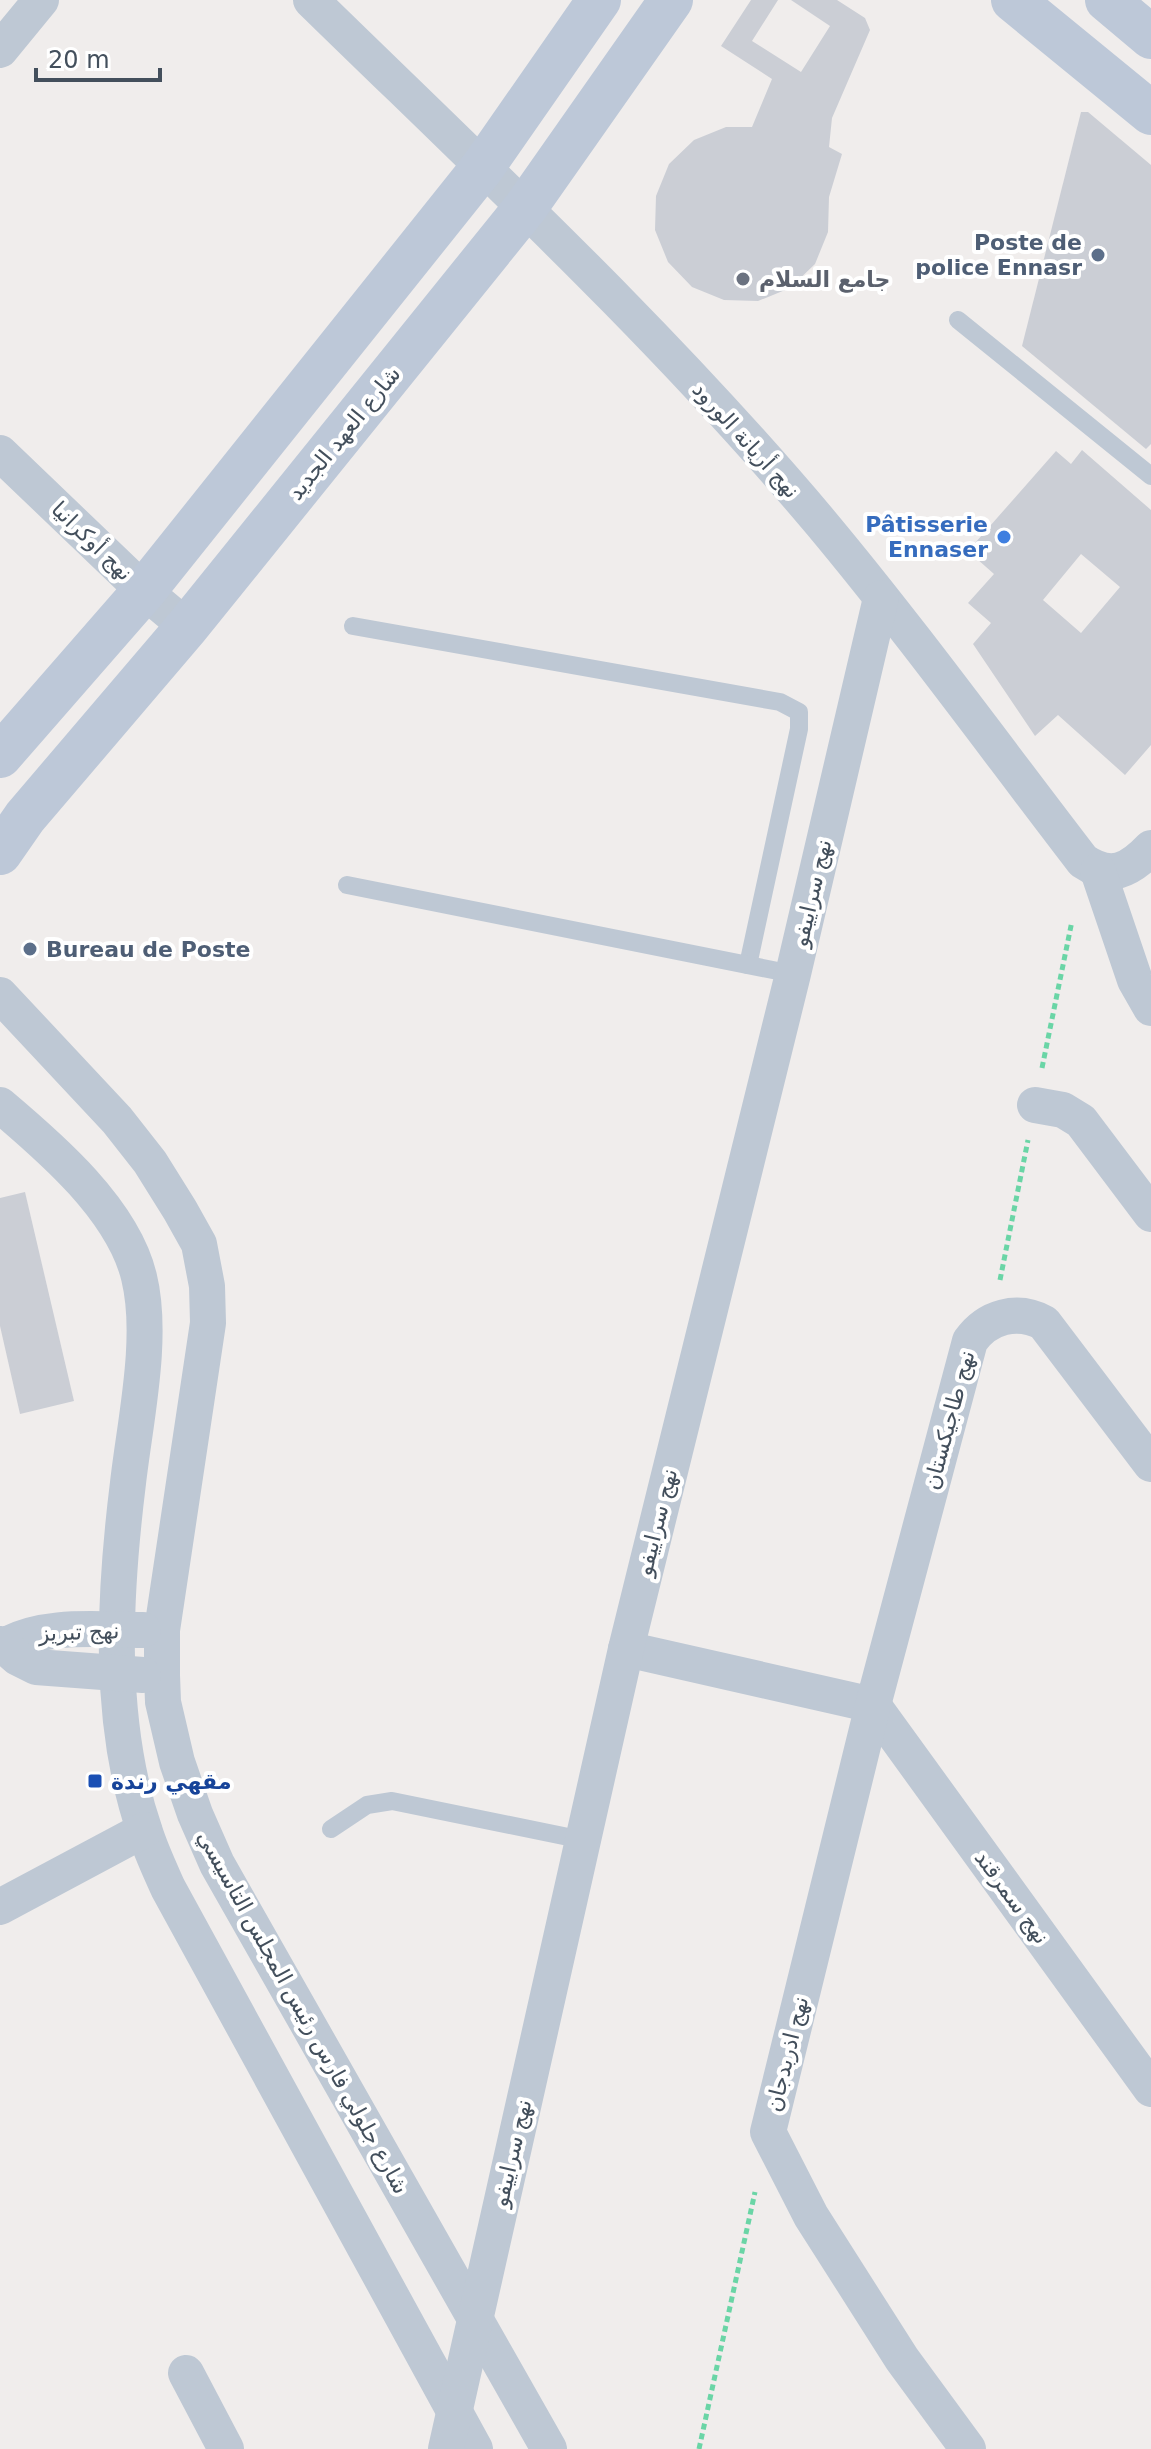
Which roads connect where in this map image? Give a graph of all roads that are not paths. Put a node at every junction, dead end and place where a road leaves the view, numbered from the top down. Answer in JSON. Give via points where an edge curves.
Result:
{"nodes":[{"id":1,"x":311,"y":0,"type":"edge"},
{"id":2,"x":599,"y":0,"type":"edge"},
{"id":3,"x":671,"y":0,"type":"edge"},
{"id":4,"x":1107,"y":0,"type":"edge"},
{"id":5,"x":25,"y":6,"type":"edge"},
{"id":6,"x":1035,"y":8,"type":"edge"},
{"id":7,"x":1151,"y":37,"type":"edge"},
{"id":8,"x":0,"y":50,"type":"edge"},
{"id":9,"x":1151,"y":113,"type":"edge"},
{"id":10,"x":482,"y":168,"type":"junction"},
{"id":11,"x":525,"y":208,"type":"junction"},
{"id":12,"x":958,"y":320,"type":"dead end"},
{"id":13,"x":0,"y":453,"type":"edge"},
{"id":14,"x":1151,"y":476,"type":"edge"},
{"id":15,"x":144,"y":591,"type":"junction"},
{"id":16,"x":881,"y":598,"type":"junction"},
{"id":17,"x":353,"y":626,"type":"dead end"},
{"id":18,"x":187,"y":627,"type":"junction"},
{"id":19,"x":0,"y":756,"type":"edge"},
{"id":20,"x":1151,"y":848,"type":"edge"},
{"id":21,"x":0,"y":853,"type":"edge"},
{"id":22,"x":1098,"y":871,"type":"junction"},
{"id":23,"x":347,"y":885,"type":"dead end"},
{"id":24,"x":748,"y":965,"type":"junction"},
{"id":25,"x":793,"y":974,"type":"junction"},
{"id":26,"x":0,"y":995,"type":"edge"},
{"id":27,"x":1151,"y":1008,"type":"edge"},
{"id":28,"x":0,"y":1105,"type":"edge"},
{"id":29,"x":1035,"y":1105,"type":"dead end"},
{"id":30,"x":1151,"y":1214,"type":"edge"},
{"id":31,"x":1151,"y":1464,"type":"edge"},
{"id":32,"x":118,"y":1630,"type":"junction"},
{"id":33,"x":162,"y":1630,"type":"junction"},
{"id":34,"x":2,"y":1645,"type":"edge"},
{"id":35,"x":626,"y":1649,"type":"junction"},
{"id":36,"x":118,"y":1675,"type":"junction"},
{"id":37,"x":162,"y":1675,"type":"junction"},
{"id":38,"x":873,"y":1705,"type":"junction"},
{"id":39,"x":331,"y":1829,"type":"dead end"},
{"id":40,"x":144,"y":1830,"type":"junction"},
{"id":41,"x":583,"y":1840,"type":"junction"},
{"id":42,"x":0,"y":1907,"type":"edge"},
{"id":43,"x":1151,"y":2089,"type":"edge"},
{"id":44,"x":474,"y":2320,"type":"junction"},
{"id":45,"x":186,"y":2373,"type":"dead end"},
{"id":46,"x":454,"y":2413,"type":"junction"},
{"id":47,"x":226,"y":2449,"type":"edge"},
{"id":48,"x":446,"y":2449,"type":"edge"},
{"id":49,"x":475,"y":2449,"type":"edge"},
{"id":50,"x":549,"y":2449,"type":"edge"},
{"id":51,"x":968,"y":2449,"type":"edge"}],
"edges":[{"from":1,"to":10,"type":"street","name":"نهج أريانة الورود"},
{"from":2,"to":10,"type":"main road"},
{"from":3,"to":11,"type":"main road","name":"شارع العهد الجديد"},
{"from":4,"to":7,"type":"main road"},
{"from":5,"to":8,"type":"street"},
{"from":6,"to":9,"type":"main road"},
{"from":10,"to":11,"type":"street","name":"نهج أريانة الورود"},
{"from":10,"to":15,"type":"main road"},
{"from":11,"to":16,"type":"street","name":"نهج أريانة الورود","via":[[709,399]]},
{"from":11,"to":18,"type":"main road","name":"شارع العهد الجديد"},
{"from":12,"to":14,"type":"lane"},
{"from":13,"to":15,"type":"street","name":"نهج أوكرانيا"},
{"from":15,"to":18,"type":"street","name":"نهج أوكرانيا"},
{"from":15,"to":19,"type":"main road"},
{"from":16,"to":22,"type":"street","name":"نهج أريانة الورود","via":[[1083,861]]},
{"from":16,"to":25,"type":"street","name":"نهج سراييفو"},
{"from":17,"to":24,"type":"lane","via":[[780,702],[799,712]]},
{"from":18,"to":21,"type":"main road","name":"شارع العهد الجديد"},
{"from":20,"to":22,"type":"street","via":[[1125,868]]},
{"from":22,"to":27,"type":"street","via":[[1135,980]]},
{"from":23,"to":24,"type":"lane"},
{"from":24,"to":25,"type":"lane"},
{"from":25,"to":35,"type":"street","name":"نهج سراييفو"},
{"from":26,"to":33,"type":"street","name":"شارع جلولي فارس رئيس المجلس التاسيسي","via":[[117,1120],[150,1162],[199,1244],[208,1323]]},
{"from":28,"to":32,"type":"street","via":[[95,1197],[124,1238],[139,1277],[143,1365],[122,1528]]},
{"from":29,"to":30,"type":"street","via":[[1063,1110],[1081,1121]]},
{"from":31,"to":38,"type":"street","name":"نهج طاجيكستان","via":[[1044,1323],[1018,1314],[979,1329],[970,1341]]},
{"from":32,"to":33,"type":"street","name":"نهج تبريز"},
{"from":32,"to":34,"type":"street","name":"نهج تبريز","via":[[41,1632]]},
{"from":32,"to":36,"type":"street"},
{"from":33,"to":37,"type":"street","name":"شارع جلولي فارس رئيس المجلس التاسيسي"},
{"from":34,"to":36,"type":"street","via":[[36,1667]]},
{"from":35,"to":38,"type":"street"},
{"from":35,"to":41,"type":"street","name":"نهج سراييفو"},
{"from":36,"to":37,"type":"street"},
{"from":36,"to":40,"type":"street","via":[[119,1710]]},
{"from":37,"to":44,"type":"street","name":"شارع جلولي فارس رئيس المجلس التاسيسي","via":[[177,1762],[217,1864]]},
{"from":38,"to":43,"type":"street","name":"نهج سمرقند"},
{"from":38,"to":51,"type":"street","name":"نهج اذربدجان","via":[[768,2132],[811,2216],[902,2359]]},
{"from":39,"to":41,"type":"lane","via":[[367,1805],[392,1801]]},
{"from":40,"to":42,"type":"street"},
{"from":40,"to":46,"type":"street","via":[[168,1888]]},
{"from":41,"to":44,"type":"street","name":"نهج سراييفو"},
{"from":44,"to":46,"type":"street","name":"نهج سراييفو"},
{"from":44,"to":50,"type":"street","name":"شارع جلولي فارس رئيس المجلس التاسيسي"},
{"from":45,"to":47,"type":"street"},
{"from":46,"to":48,"type":"street","name":"نهج سراييفو"},
{"from":46,"to":49,"type":"street"}]}
